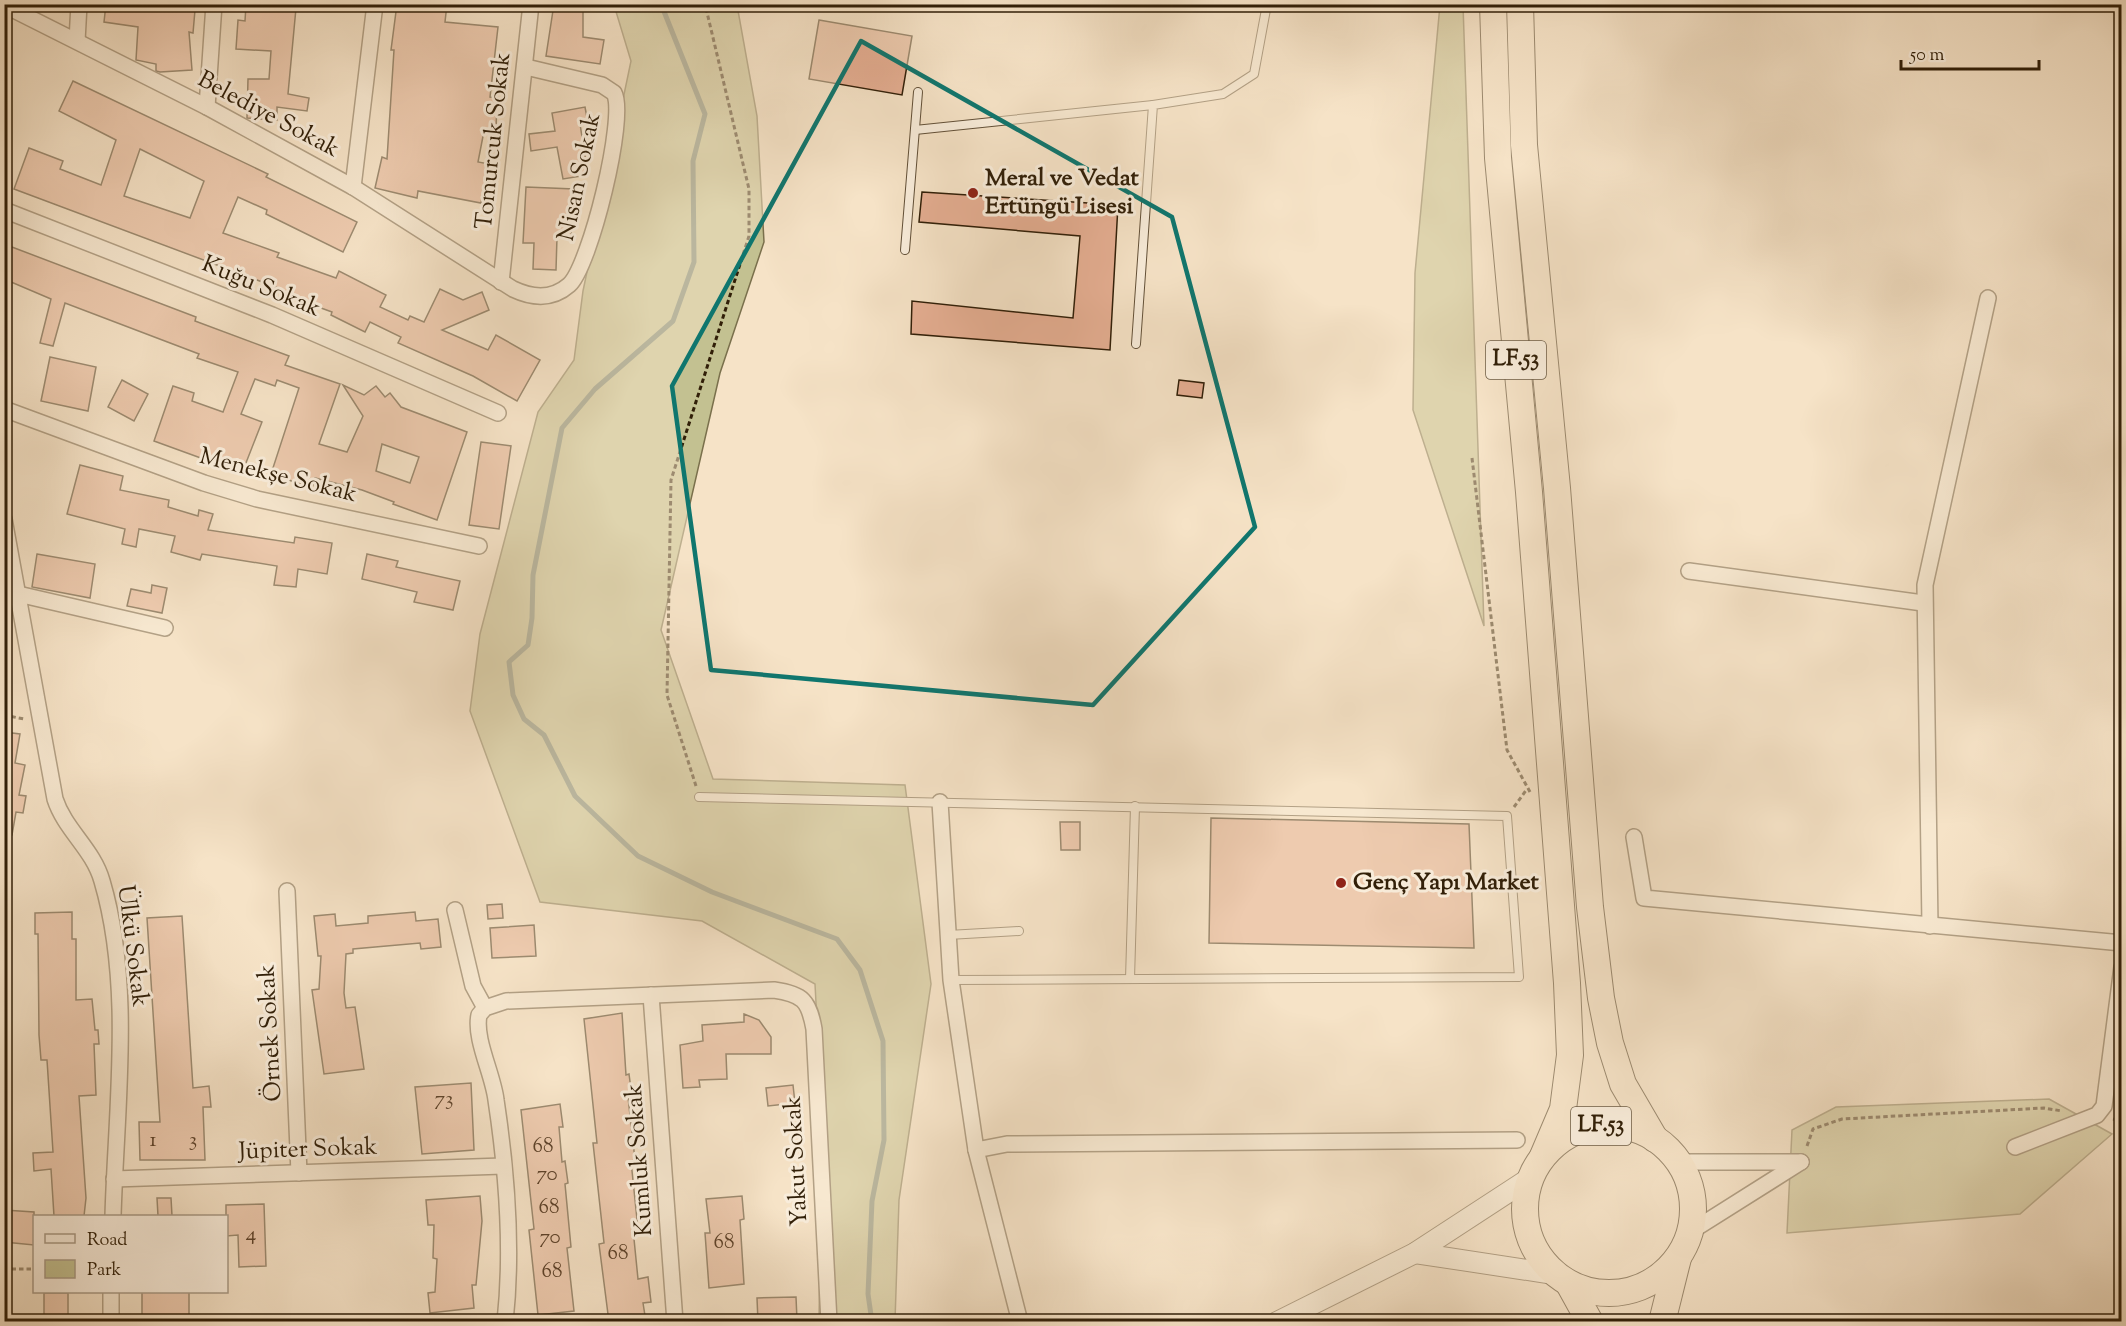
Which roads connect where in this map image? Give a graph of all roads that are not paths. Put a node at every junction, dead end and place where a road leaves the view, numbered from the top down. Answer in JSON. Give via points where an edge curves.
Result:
{"nodes":[{"id":1,"x":79,"y":4,"type":"edge"},
{"id":2,"x":214,"y":4,"type":"edge"},
{"id":3,"x":375,"y":4,"type":"edge"},
{"id":4,"x":531,"y":4,"type":"edge"},
{"id":5,"x":1268,"y":4,"type":"edge"},
{"id":6,"x":1493,"y":4,"type":"edge"},
{"id":7,"x":1520,"y":4,"type":"edge"},
{"id":8,"x":4,"y":5,"type":"edge"},
{"id":9,"x":77,"y":41,"type":"junction"},
{"id":10,"x":526,"y":67,"type":"junction"},
{"id":11,"x":918,"y":92,"type":"dead end"},
{"id":12,"x":1153,"y":105,"type":"junction"},
{"id":13,"x":207,"y":107,"type":"junction"},
{"id":14,"x":915,"y":130,"type":"junction"},
{"id":15,"x":353,"y":187,"type":"junction"},
{"id":16,"x":4,"y":210,"type":"edge"},
{"id":17,"x":905,"y":250,"type":"dead end"},
{"id":18,"x":501,"y":282,"type":"junction"},
{"id":19,"x":1988,"y":297,"type":"dead end"},
{"id":20,"x":1136,"y":344,"type":"dead end"},
{"id":21,"x":4,"y":409,"type":"edge"},
{"id":22,"x":498,"y":412,"type":"dead end"},
{"id":23,"x":4,"y":519,"type":"edge"},
{"id":24,"x":479,"y":546,"type":"dead end"},
{"id":25,"x":1689,"y":571,"type":"dead end"},
{"id":26,"x":18,"y":594,"type":"junction"},
{"id":27,"x":1923,"y":603,"type":"junction"},
{"id":28,"x":165,"y":628,"type":"dead end"},
{"id":29,"x":699,"y":796,"type":"road end"},
{"id":30,"x":940,"y":802,"type":"junction"},
{"id":31,"x":1135,"y":806,"type":"junction"},
{"id":32,"x":1634,"y":837,"type":"dead end"},
{"id":33,"x":287,"y":891,"type":"dead end"},
{"id":34,"x":455,"y":910,"type":"dead end"},
{"id":35,"x":1930,"y":926,"type":"junction"},
{"id":36,"x":1019,"y":931,"type":"dead end"},
{"id":37,"x":948,"y":935,"type":"junction"},
{"id":38,"x":2121,"y":943,"type":"edge"},
{"id":39,"x":2121,"y":967,"type":"edge"},
{"id":40,"x":1130,"y":979,"type":"junction"},
{"id":41,"x":951,"y":980,"type":"junction"},
{"id":42,"x":651,"y":995,"type":"junction"},
{"id":43,"x":485,"y":1008,"type":"junction"},
{"id":44,"x":1655,"y":1139,"type":"junction"},
{"id":45,"x":1517,"y":1140,"type":"dead end"},
{"id":46,"x":2015,"y":1147,"type":"dead end"},
{"id":47,"x":976,"y":1150,"type":"junction"},
{"id":48,"x":1543,"y":1156,"type":"junction"},
{"id":49,"x":1679,"y":1162,"type":"junction"},
{"id":50,"x":503,"y":1166,"type":"junction"},
{"id":51,"x":299,"y":1173,"type":"junction"},
{"id":52,"x":1530,"y":1178,"type":"junction"},
{"id":53,"x":114,"y":1179,"type":"junction"},
{"id":54,"x":113,"y":1215,"type":"edge"},
{"id":55,"x":1690,"y":1232,"type":"junction"},
{"id":56,"x":1415,"y":1252,"type":"junction"},
{"id":57,"x":1678,"y":1258,"type":"junction"},
{"id":58,"x":1561,"y":1279,"type":"junction"},
{"id":59,"x":111,"y":1293,"type":"edge"},
{"id":60,"x":111,"y":1322,"type":"edge"},
{"id":61,"x":505,"y":1322,"type":"edge"},
{"id":62,"x":675,"y":1322,"type":"edge"},
{"id":63,"x":829,"y":1322,"type":"edge"},
{"id":64,"x":1020,"y":1322,"type":"edge"},
{"id":65,"x":1277,"y":1322,"type":"edge"},
{"id":66,"x":1590,"y":1322,"type":"edge"},
{"id":67,"x":1662,"y":1322,"type":"edge"}],
"edges":[{"from":1,"to":9,"type":"street"},
{"from":2,"to":13,"type":"street"},
{"from":3,"to":15,"type":"street"},
{"from":4,"to":10,"type":"street","name":"Tomurcuk Sokak"},
{"from":5,"to":12,"type":"lane","via":[[1254,74],[1223,94]]},
{"from":6,"to":48,"type":"highway","number":"LF.53","via":[[1498,158],[1554,808],[1570,1055],[1563,1109]]},
{"from":7,"to":44,"type":"highway","number":"LF.53","via":[[1524,145],[1557,488],[1591,919],[1610,1043],[1623,1084]]},
{"from":8,"to":9,"type":"street","name":"Belediye Sokak"},
{"from":9,"to":13,"type":"street","name":"Belediye Sokak"},
{"from":10,"to":18,"type":"street","name":"Tomurcuk Sokak"},
{"from":10,"to":18,"type":"street","name":"Nisan Sokak","via":[[606,87],[617,97],[619,115],[594,233],[574,280],[544,297],[524,294]]},
{"from":11,"to":14,"type":"lane"},
{"from":12,"to":14,"type":"lane"},
{"from":12,"to":20,"type":"lane"},
{"from":13,"to":15,"type":"street","name":"Belediye Sokak"},
{"from":14,"to":17,"type":"lane"},
{"from":15,"to":18,"type":"street","name":"Belediye Sokak"},
{"from":16,"to":22,"type":"street","name":"Kuğu Sokak","via":[[272,315]]},
{"from":19,"to":27,"type":"street"},
{"from":21,"to":24,"type":"street","name":"Menekşe Sokak","via":[[215,487]]},
{"from":23,"to":26,"type":"street","name":"Ülkü Sokak"},
{"from":25,"to":27,"type":"street"},
{"from":26,"to":28,"type":"street"},
{"from":26,"to":53,"type":"street","name":"Ülkü Sokak","via":[[55,799],[64,821],[95,862],[107,902],[120,994]]},
{"from":27,"to":35,"type":"street"},
{"from":29,"to":30,"type":"lane"},
{"from":30,"to":31,"type":"lane"},
{"from":30,"to":37,"type":"street"},
{"from":31,"to":40,"type":"lane"},
{"from":31,"to":40,"type":"lane","via":[[1507,816],[1519,977]]},
{"from":32,"to":35,"type":"street","via":[[1644,898]]},
{"from":33,"to":51,"type":"street","name":"Örnek Sokak"},
{"from":34,"to":43,"type":"street","via":[[473,986]]},
{"from":35,"to":38,"type":"street"},
{"from":36,"to":37,"type":"lane"},
{"from":37,"to":41,"type":"street"},
{"from":39,"to":46,"type":"street","via":[[2104,1106],[2097,1115]]},
{"from":40,"to":41,"type":"lane"},
{"from":41,"to":47,"type":"street"},
{"from":42,"to":43,"type":"street","via":[[506,1001]]},
{"from":42,"to":62,"type":"street","name":"Kumluk Sokak"},
{"from":42,"to":63,"type":"street","name":"Yakut Sokak","via":[[774,990],[804,999],[811,1011]]},
{"from":43,"to":50,"type":"street","via":[[478,1015],[477,1024],[494,1086]]},
{"from":44,"to":48,"type":"highway","number":"LF.53","via":[[1620,1125],[1591,1126],[1564,1137]]},
{"from":44,"to":49,"type":"highway","number":"LF.53"},
{"from":45,"to":47,"type":"street","via":[[1007,1143]]},
{"from":47,"to":64,"type":"street"},
{"from":48,"to":52,"type":"highway","number":"LF.53"},
{"from":49,"to":55,"type":"highway","number":"LF.53","via":[[1689,1184],[1693,1208]]},
{"from":49,"to":55,"type":"street","via":[[1801,1162]]},
{"from":50,"to":51,"type":"street","name":"Jüpiter Sokak"},
{"from":50,"to":61,"type":"street","via":[[509,1264]]},
{"from":51,"to":53,"type":"street","name":"Jüpiter Sokak"},
{"from":52,"to":56,"type":"street"},
{"from":52,"to":58,"type":"highway","number":"LF.53","via":[[1524,1204],[1527,1230],[1537,1254]]},
{"from":53,"to":54,"type":"street","name":"Ülkü Sokak"},
{"from":55,"to":57,"type":"highway","number":"LF.53"},
{"from":56,"to":58,"type":"street"},
{"from":56,"to":65,"type":"street"},
{"from":57,"to":58,"type":"highway","number":"LF.53","via":[[1661,1276],[1640,1288],[1616,1294],[1592,1292]]},
{"from":57,"to":67,"type":"highway","number":"LF.53"},
{"from":58,"to":66,"type":"highway","number":"LF.53"},
{"from":59,"to":60,"type":"street"}]}
